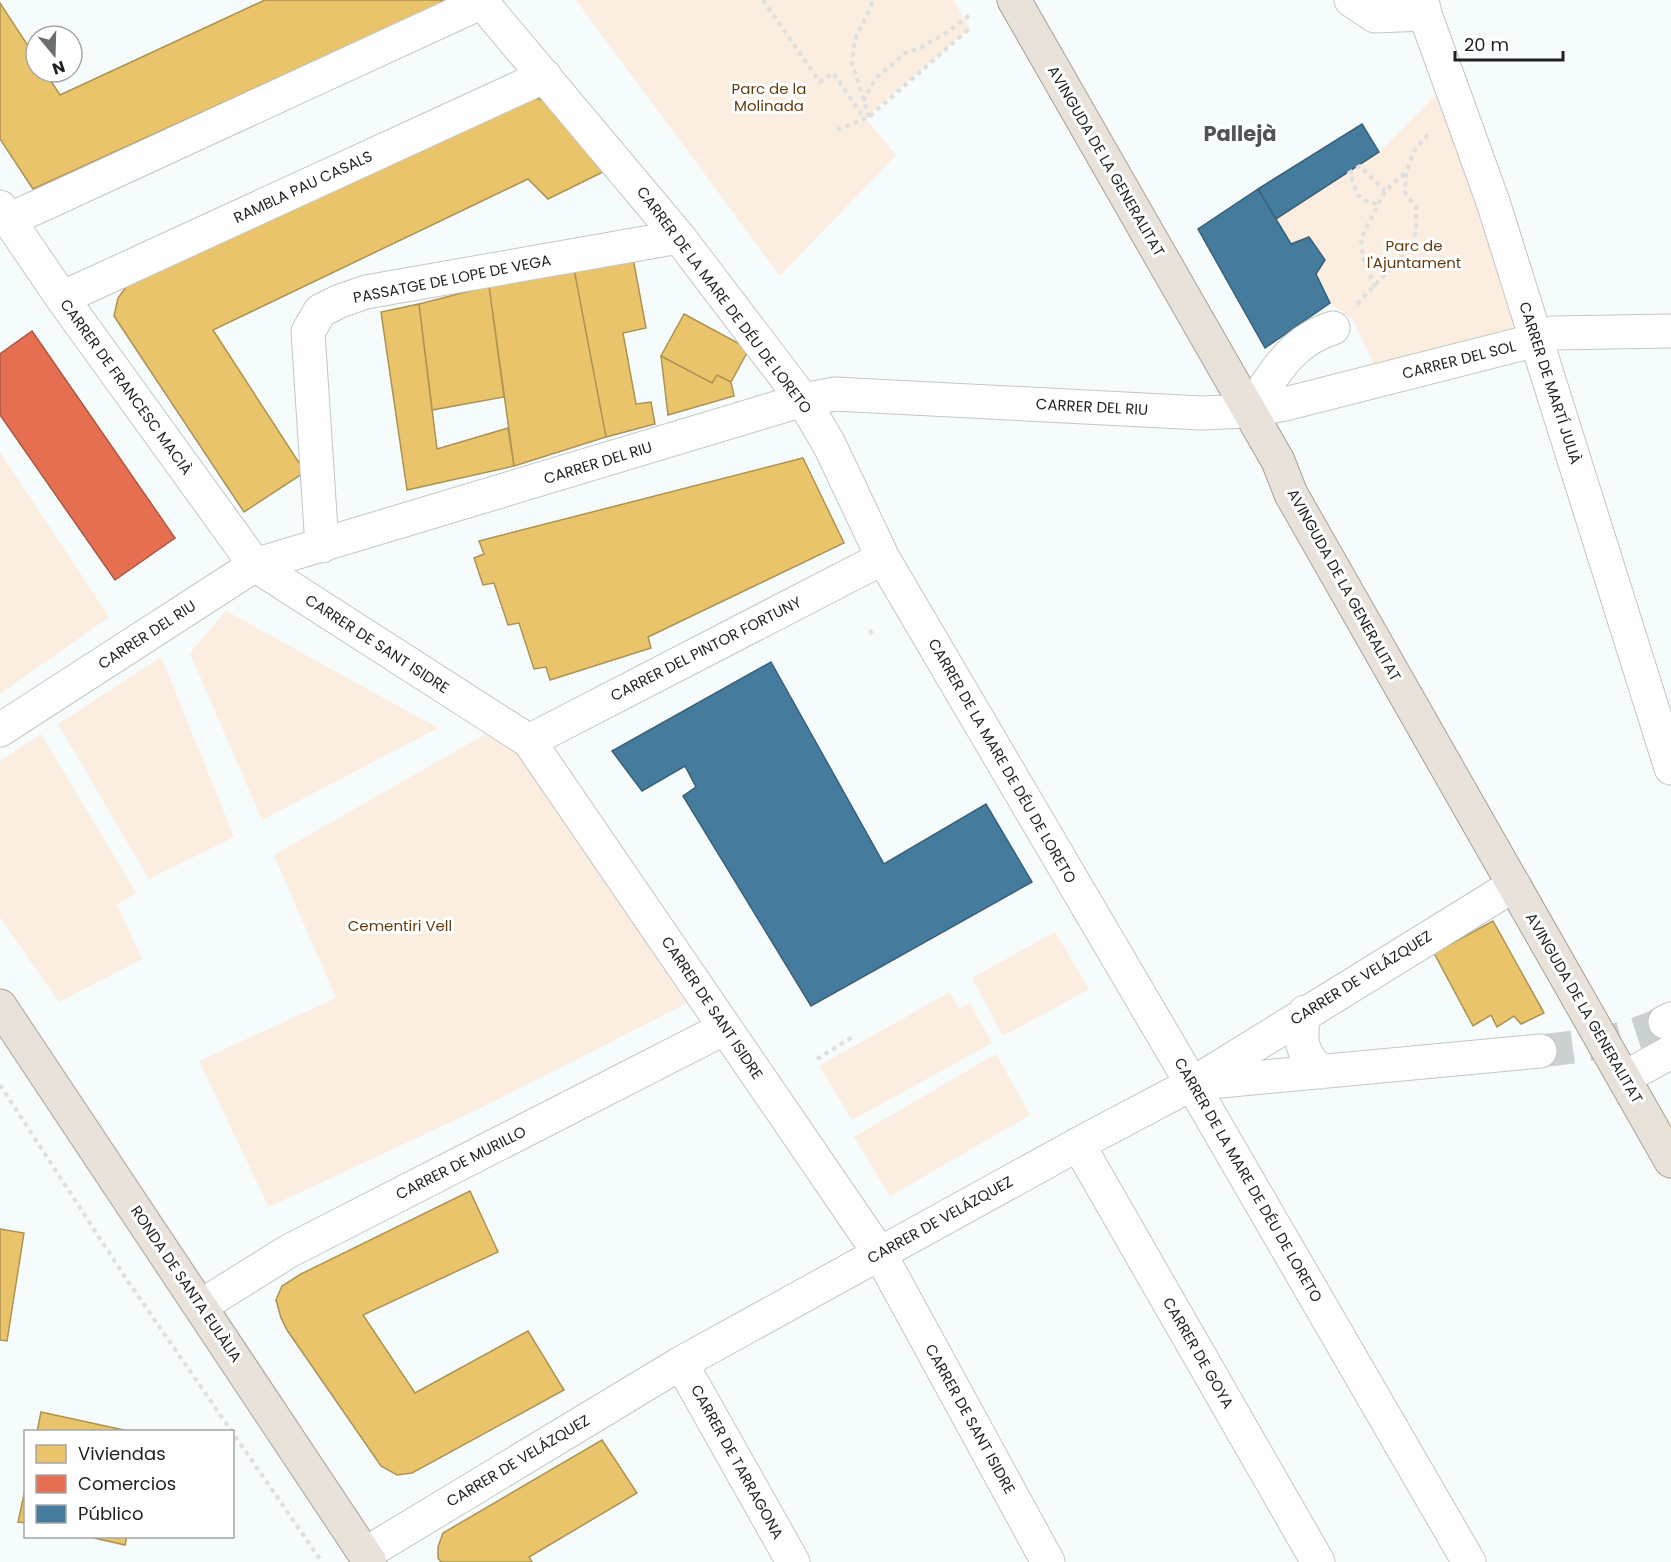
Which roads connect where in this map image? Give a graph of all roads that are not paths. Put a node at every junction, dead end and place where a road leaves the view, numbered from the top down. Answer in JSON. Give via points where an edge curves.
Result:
{"nodes":[{"id":1,"x":1351,"y":0,"type":"edge"},
{"id":2,"x":481,"y":1,"type":"edge"},
{"id":3,"x":1020,"y":3,"type":"edge"},
{"id":4,"x":1423,"y":7,"type":"edge"},
{"id":5,"x":545,"y":76,"type":"junction"},
{"id":6,"x":4,"y":213,"type":"edge"},
{"id":7,"x":679,"y":237,"type":"junction"},
{"id":8,"x":62,"y":298,"type":"junction"},
{"id":9,"x":1319,"y":327,"type":"road end"},
{"id":10,"x":1671,"y":331,"type":"edge"},
{"id":11,"x":1537,"y":340,"type":"junction"},
{"id":12,"x":803,"y":400,"type":"junction"},
{"id":13,"x":1249,"y":411,"type":"junction"},
{"id":14,"x":322,"y":546,"type":"junction"},
{"id":15,"x":883,"y":558,"type":"junction"},
{"id":16,"x":255,"y":565,"type":"junction"},
{"id":17,"x":0,"y":730,"type":"edge"},
{"id":18,"x":529,"y":741,"type":"junction"},
{"id":19,"x":1671,"y":768,"type":"edge"},
{"id":20,"x":1514,"y":885,"type":"junction"},
{"id":21,"x":0,"y":1006,"type":"edge"},
{"id":22,"x":1305,"y":1012,"type":"junction"},
{"id":23,"x":725,"y":1028,"type":"junction"},
{"id":24,"x":1669,"y":1031,"type":"edge"},
{"id":25,"x":1539,"y":1051,"type":"tunnel mouth"},
{"id":26,"x":1321,"y":1072,"type":"junction"},
{"id":27,"x":1624,"y":1078,"type":"junction"},
{"id":28,"x":1192,"y":1084,"type":"junction"},
{"id":29,"x":1078,"y":1144,"type":"junction"},
{"id":30,"x":1671,"y":1161,"type":"edge"},
{"id":31,"x":880,"y":1254,"type":"junction"},
{"id":32,"x":201,"y":1306,"type":"junction"},
{"id":33,"x":681,"y":1363,"type":"junction"},
{"id":34,"x":368,"y":1558,"type":"edge"},
{"id":35,"x":793,"y":1562,"type":"edge"},
{"id":36,"x":1048,"y":1562,"type":"edge"},
{"id":37,"x":1318,"y":1562,"type":"edge"},
{"id":38,"x":1469,"y":1562,"type":"edge"}],
"edges":[{"from":1,"to":4,"type":"street","via":[[1375,16]]},
{"from":2,"to":5,"type":"street","name":"CARRER DE LA MARE DE DÉU DE LORETO"},
{"from":2,"to":6,"type":"street"},
{"from":3,"to":13,"type":"main road","name":"AVINGUDA DE LA GENERALITAT"},
{"from":4,"to":11,"type":"street","name":"CARRER DE MARTÍ JULIÀ","via":[[1493,202]]},
{"from":5,"to":7,"type":"street","name":"CARRER DE LA MARE DE DÉU DE LORETO"},
{"from":5,"to":8,"type":"street","name":"RAMBLA PAU CASALS"},
{"from":6,"to":8,"type":"street","name":"CARRER DE FRANCESC MACIÀ"},
{"from":7,"to":12,"type":"street","name":"CARRER DE LA MARE DE DÉU DE LORETO"},
{"from":7,"to":14,"type":"street","name":"PASSATGE DE LOPE DE VEGA","via":[[366,292],[320,311],[308,332]]},
{"from":8,"to":16,"type":"street","name":"CARRER DE FRANCESC MACIÀ"},
{"from":9,"to":13,"type":"street","via":[[1290,353]]},
{"from":10,"to":11,"type":"street","name":"CARRER DEL SOL","via":[[1553,333]]},
{"from":11,"to":13,"type":"street","name":"CARRER DEL SOL"},
{"from":11,"to":19,"type":"street","name":"CARRER DE MARTÍ JULIÀ"},
{"from":12,"to":13,"type":"street","name":"CARRER DEL RIU","via":[[836,394],[1201,413]]},
{"from":12,"to":14,"type":"street","name":"CARRER DEL RIU"},
{"from":12,"to":15,"type":"street","name":"CARRER DE LA MARE DE DÉU DE LORETO","via":[[829,444]]},
{"from":13,"to":20,"type":"main road","name":"AVINGUDA DE LA GENERALITAT","via":[[1278,461],[1291,494]]},
{"from":14,"to":16,"type":"street","name":"CARRER DEL RIU"},
{"from":15,"to":18,"type":"street","name":"CARRER DEL PINTOR FORTUNY"},
{"from":15,"to":28,"type":"street","name":"CARRER DE LA MARE DE DÉU DE LORETO"},
{"from":16,"to":17,"type":"street","name":"CARRER DEL RIU"},
{"from":16,"to":18,"type":"street","name":"CARRER DE SANT ISIDRE"},
{"from":18,"to":23,"type":"street","name":"CARRER DE SANT ISIDRE"},
{"from":20,"to":22,"type":"street","name":"CARRER DE VELÁZQUEZ"},
{"from":20,"to":27,"type":"main road","name":"AVINGUDA DE LA GENERALITAT"},
{"from":21,"to":32,"type":"main road","name":"RONDA DE SANTA EULÀLIA"},
{"from":22,"to":26,"type":"street","via":[[1301,1030],[1304,1054]]},
{"from":22,"to":28,"type":"street","name":"CARRER DE VELÁZQUEZ"},
{"from":23,"to":31,"type":"street","name":"CARRER DE SANT ISIDRE"},
{"from":23,"to":32,"type":"street","name":"CARRER DE MURILLO","via":[[289,1251]]},
{"from":24,"to":27,"type":"street"},
{"from":25,"to":26,"type":"street"},
{"from":26,"to":28,"type":"street"},
{"from":27,"to":30,"type":"main road","name":"AVINGUDA DE LA GENERALITAT"},
{"from":28,"to":29,"type":"street","name":"CARRER DE VELÁZQUEZ"},
{"from":28,"to":38,"type":"street","name":"CARRER DE LA MARE DE DÉU DE LORETO"},
{"from":29,"to":31,"type":"street","name":"CARRER DE VELÁZQUEZ"},
{"from":29,"to":37,"type":"street","name":"CARRER DE GOYA"},
{"from":31,"to":33,"type":"street","name":"CARRER DE VELÁZQUEZ"},
{"from":31,"to":36,"type":"street","name":"CARRER DE SANT ISIDRE"},
{"from":32,"to":34,"type":"main road","name":"RONDA DE SANTA EULÀLIA"},
{"from":33,"to":34,"type":"street","name":"CARRER DE VELÁZQUEZ"},
{"from":33,"to":35,"type":"street","name":"CARRER DE TARRAGONA"}]}
